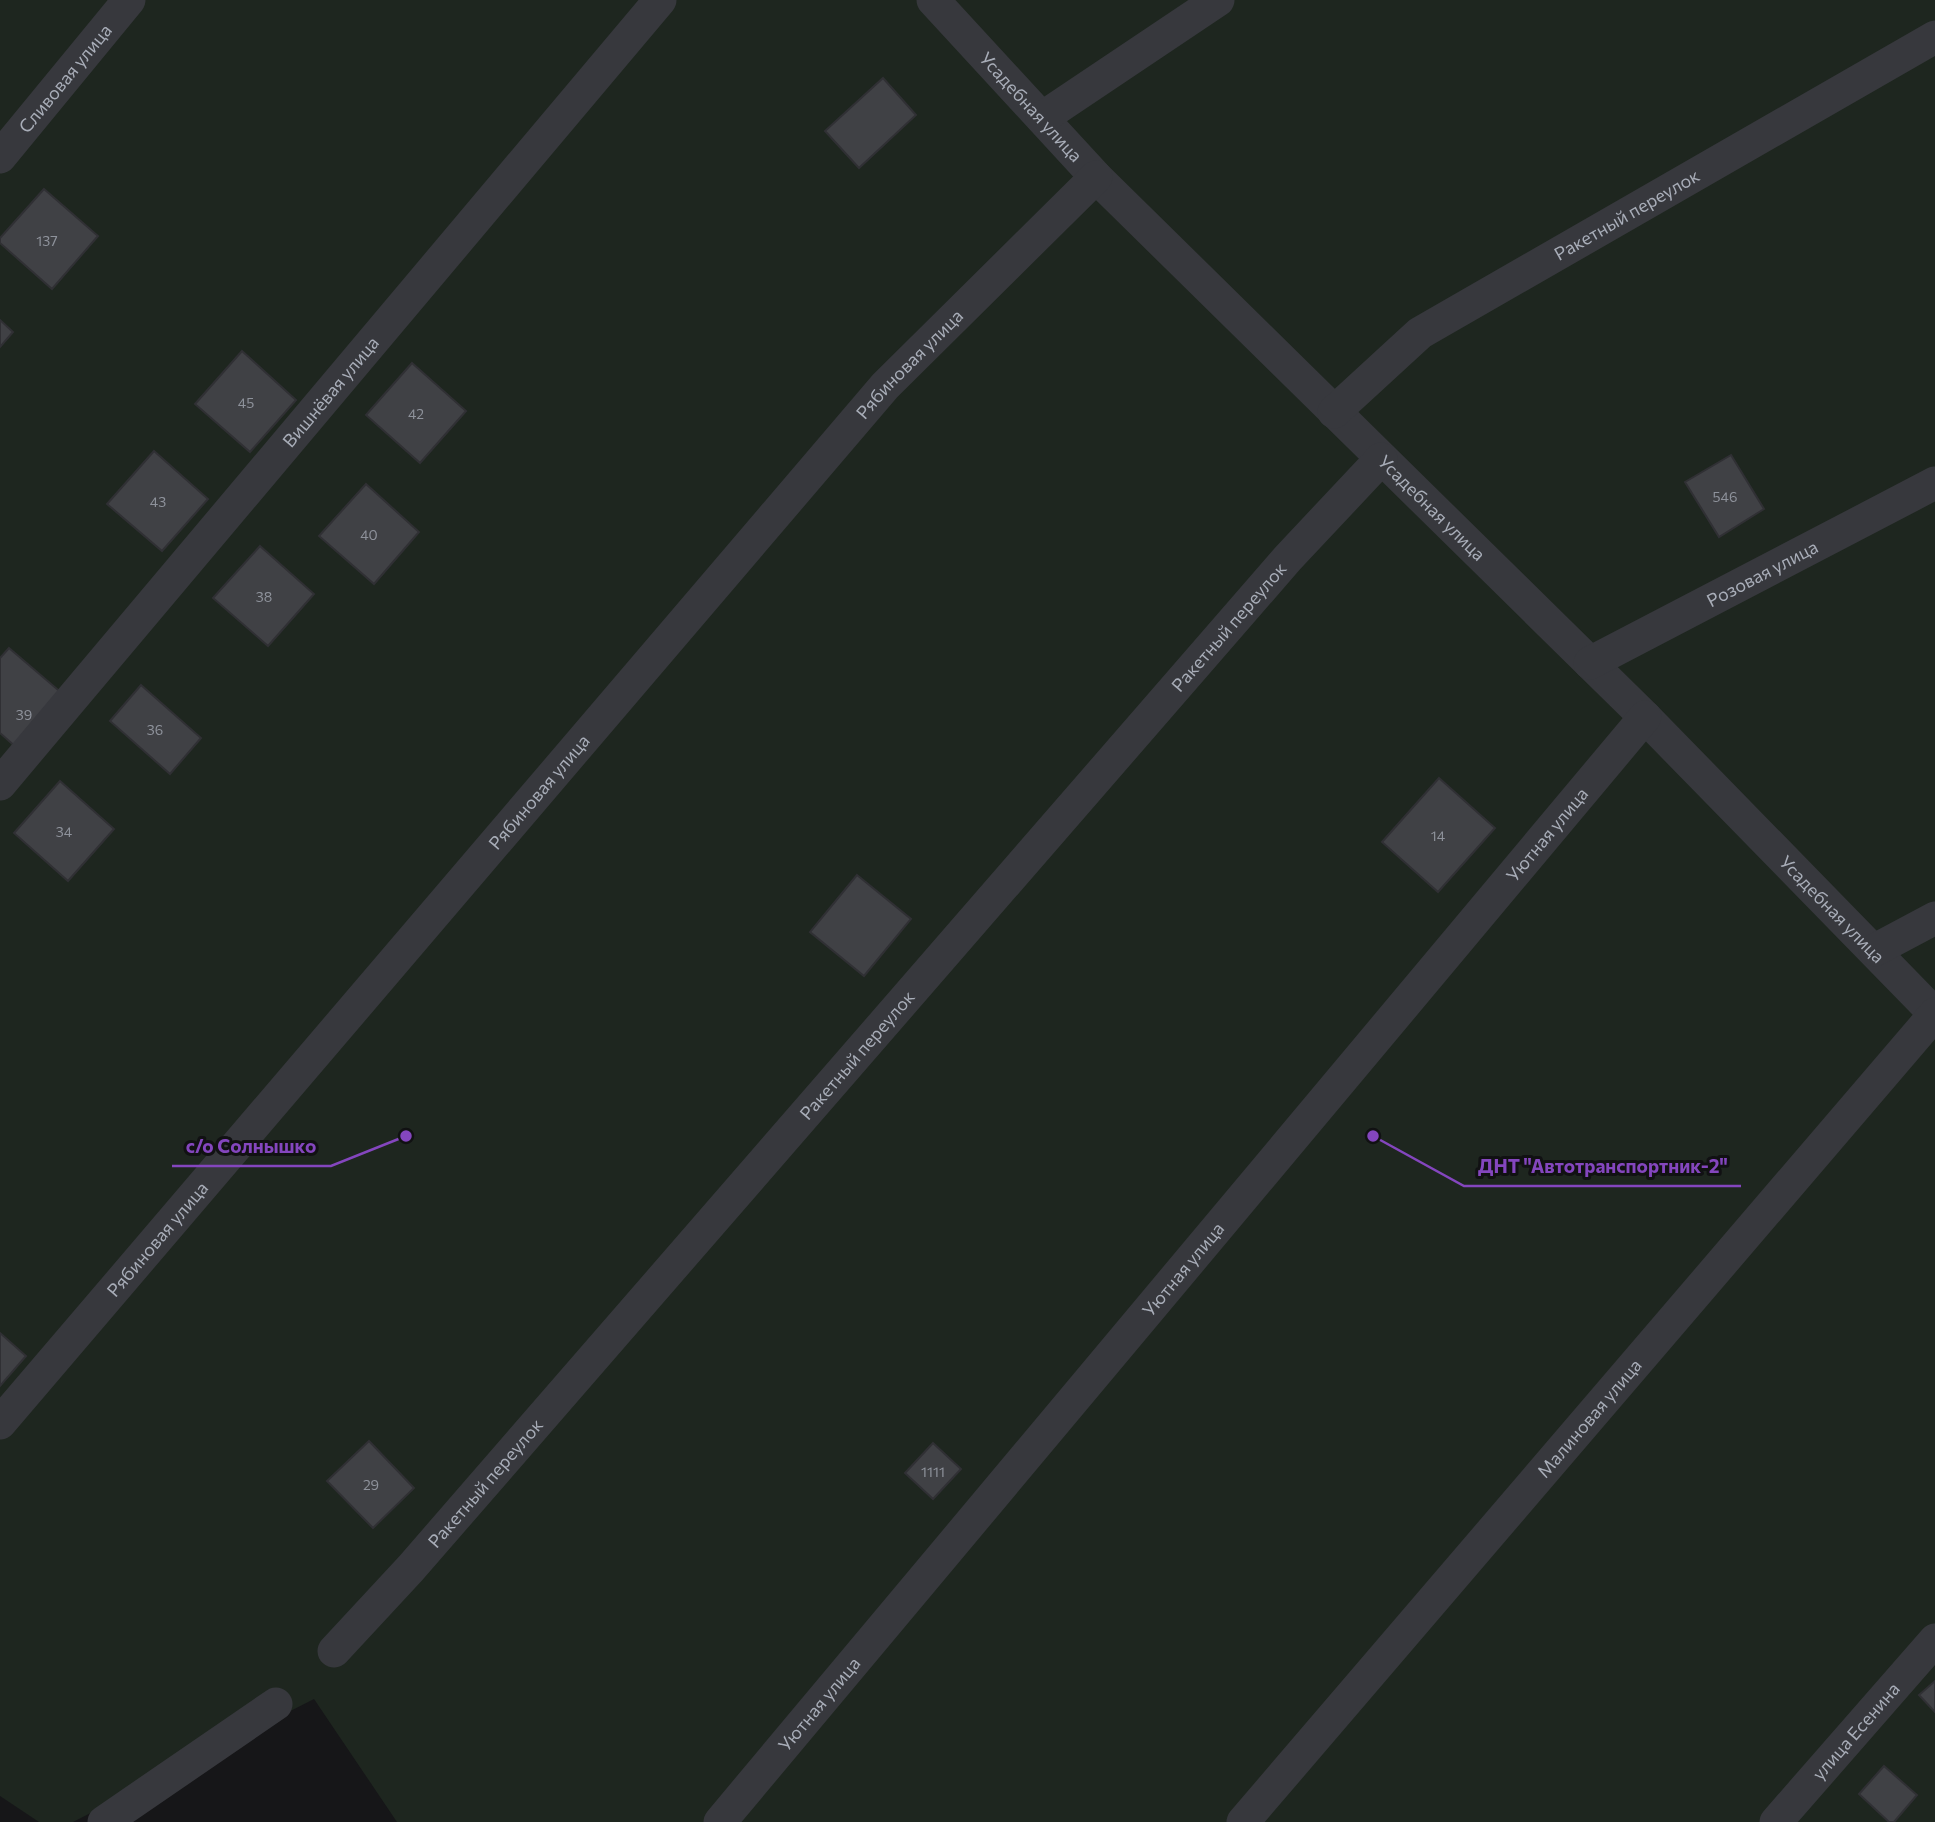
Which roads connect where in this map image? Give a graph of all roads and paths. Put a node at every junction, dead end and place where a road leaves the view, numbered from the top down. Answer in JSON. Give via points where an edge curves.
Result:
{"nodes":[{"id":1,"x":129,"y":0,"type":"edge"},
{"id":2,"x":660,"y":0,"type":"edge"},
{"id":3,"x":933,"y":0,"type":"edge"},
{"id":4,"x":1218,"y":0,"type":"edge"},
{"id":5,"x":1935,"y":37,"type":"edge"},
{"id":6,"x":1042,"y":118,"type":"junction"},
{"id":7,"x":0,"y":157,"type":"edge"},
{"id":8,"x":1096,"y":177,"type":"junction"},
{"id":9,"x":1334,"y":412,"type":"junction"},
{"id":10,"x":1381,"y":459,"type":"junction"},
{"id":11,"x":1935,"y":483,"type":"edge"},
{"id":12,"x":1590,"y":663,"type":"junction"},
{"id":13,"x":1645,"y":717,"type":"junction"},
{"id":14,"x":0,"y":784,"type":"edge"},
{"id":15,"x":1935,"y":918,"type":"edge"},
{"id":16,"x":1875,"y":950,"type":"junction"},
{"id":17,"x":1935,"y":1014,"type":"edge"},
{"id":18,"x":0,"y":1423,"type":"edge"},
{"id":19,"x":1935,"y":1640,"type":"edge"},
{"id":20,"x":334,"y":1651,"type":"dead end"},
{"id":21,"x":276,"y":1704,"type":"dead end"},
{"id":22,"x":104,"y":1822,"type":"edge"},
{"id":23,"x":720,"y":1822,"type":"edge"},
{"id":24,"x":1243,"y":1822,"type":"edge"},
{"id":25,"x":1776,"y":1822,"type":"edge"}],
"edges":[{"from":1,"to":7,"type":"street","name":"Сливовая улица"},
{"from":2,"to":14,"type":"street","name":"Вишнёвая улица"},
{"from":3,"to":6,"type":"street","name":"Усадебная улица"},
{"from":4,"to":6,"type":"street"},
{"from":5,"to":9,"type":"street","name":"Ракетный переулок","via":[[1420,333]]},
{"from":6,"to":8,"type":"street","name":"Усадебная улица"},
{"from":8,"to":9,"type":"street","name":"Усадебная улица"},
{"from":8,"to":18,"type":"street","name":"Рябиновая улица","via":[[885,386]]},
{"from":9,"to":10,"type":"street","name":"Усадебная улица"},
{"from":10,"to":12,"type":"street","name":"Усадебная улица"},
{"from":10,"to":20,"type":"street","name":"Ракетный переулок","via":[[1287,558]]},
{"from":11,"to":12,"type":"street","name":"Розовая улица"},
{"from":12,"to":13,"type":"street","name":"Усадебная улица"},
{"from":13,"to":16,"type":"street","name":"Усадебная улица"},
{"from":13,"to":23,"type":"street","name":"Уютная улица"},
{"from":15,"to":16,"type":"street"},
{"from":16,"to":17,"type":"street","name":"Усадебная улица"},
{"from":17,"to":24,"type":"street","name":"Малиновая улица"},
{"from":19,"to":25,"type":"street","name":"улица Есенина"},
{"from":21,"to":22,"type":"street"}]}
